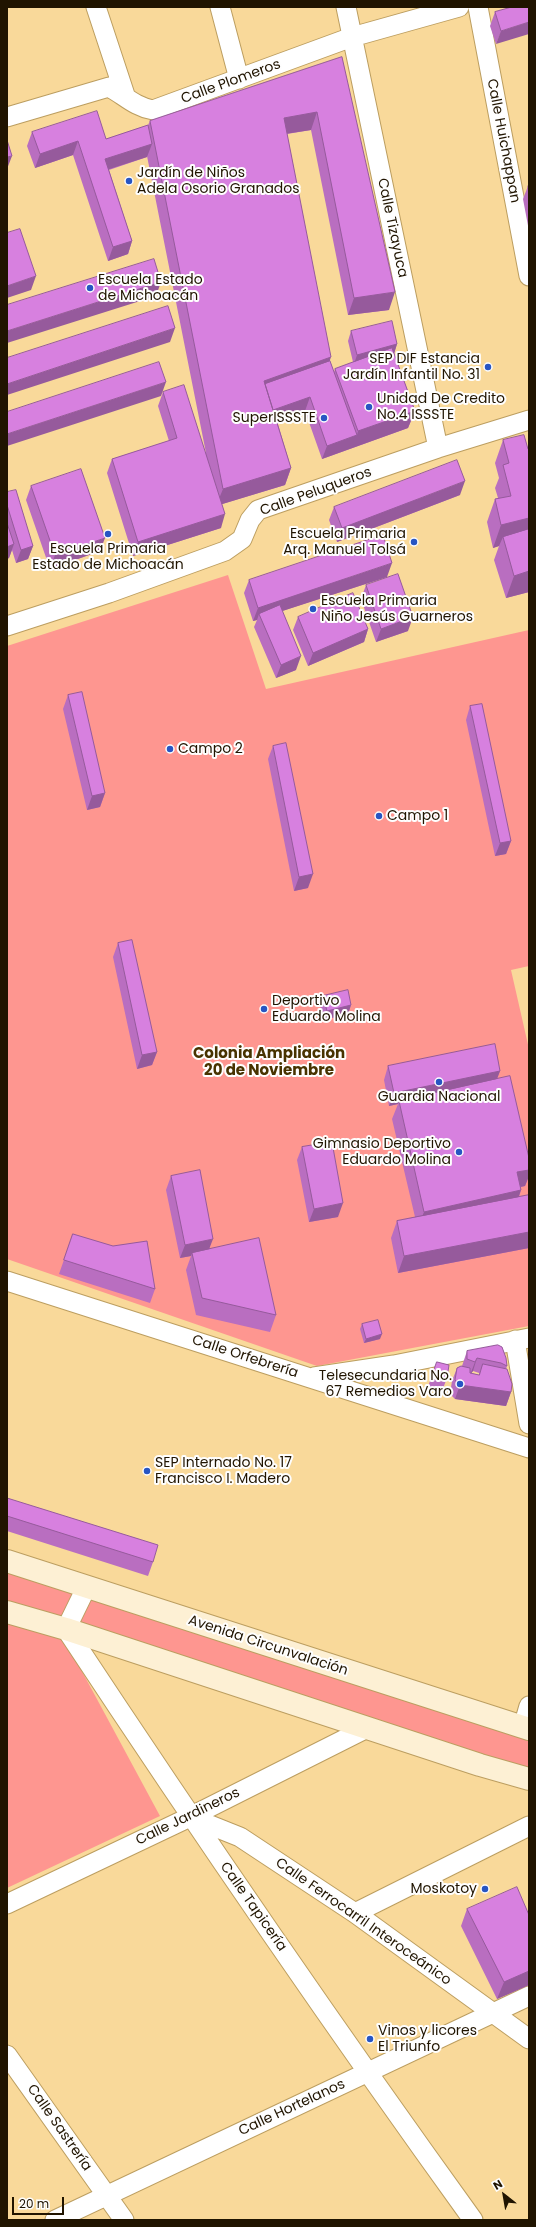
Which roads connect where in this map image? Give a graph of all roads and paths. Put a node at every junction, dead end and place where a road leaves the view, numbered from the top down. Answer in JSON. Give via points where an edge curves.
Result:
{"nodes":[{"id":1,"x":96,"y":7,"type":"edge"},
{"id":2,"x":220,"y":7,"type":"edge"},
{"id":3,"x":346,"y":7,"type":"edge"},
{"id":4,"x":459,"y":7,"type":"edge"},
{"id":5,"x":478,"y":7,"type":"edge"},
{"id":6,"x":352,"y":37,"type":"junction"},
{"id":7,"x":239,"y":78,"type":"junction"},
{"id":8,"x":124,"y":95,"type":"junction"},
{"id":9,"x":7,"y":117,"type":"edge"},
{"id":10,"x":529,"y":276,"type":"edge"},
{"id":11,"x":529,"y":420,"type":"edge"},
{"id":12,"x":438,"y":448,"type":"junction"},
{"id":13,"x":7,"y":626,"type":"edge"},
{"id":14,"x":7,"y":1281,"type":"edge"},
{"id":15,"x":522,"y":1339,"type":"edge"},
{"id":16,"x":310,"y":1378,"type":"junction"},
{"id":17,"x":529,"y":1424,"type":"edge"},
{"id":18,"x":529,"y":1448,"type":"edge"},
{"id":19,"x":7,"y":1561,"type":"edge"},
{"id":20,"x":87,"y":1586,"type":"junction"},
{"id":21,"x":7,"y":1612,"type":"edge"},
{"id":22,"x":66,"y":1629,"type":"junction"},
{"id":23,"x":529,"y":1706,"type":"edge"},
{"id":24,"x":367,"y":1728,"type":"junction"},
{"id":25,"x":526,"y":1728,"type":"edge"},
{"id":26,"x":529,"y":1779,"type":"edge"},
{"id":27,"x":190,"y":1817,"type":"junction"},
{"id":28,"x":529,"y":1826,"type":"edge"},
{"id":29,"x":7,"y":1904,"type":"edge"},
{"id":30,"x":355,"y":1913,"type":"junction"},
{"id":31,"x":529,"y":1996,"type":"edge"},
{"id":32,"x":493,"y":2014,"type":"junction"},
{"id":33,"x":529,"y":2039,"type":"edge"},
{"id":34,"x":7,"y":2055,"type":"edge"},
{"id":35,"x":367,"y":2073,"type":"junction"},
{"id":36,"x":107,"y":2195,"type":"junction"},
{"id":37,"x":55,"y":2220,"type":"edge"},
{"id":38,"x":124,"y":2220,"type":"edge"},
{"id":39,"x":474,"y":2220,"type":"edge"}],
"edges":[{"from":1,"to":8,"type":"street"},
{"from":2,"to":7,"type":"street"},
{"from":3,"to":6,"type":"street","name":"Calle Tizayuca"},
{"from":4,"to":6,"type":"street","name":"Calle Plomeros"},
{"from":5,"to":10,"type":"street","name":"Calle Huichappan"},
{"from":6,"to":7,"type":"street","name":"Calle Plomeros"},
{"from":6,"to":12,"type":"street","name":"Calle Tizayuca"},
{"from":7,"to":8,"type":"street","name":"Calle Plomeros","via":[[153,110],[141,108]]},
{"from":8,"to":9,"type":"street","name":"Calle Plomeros","via":[[109,87]]},
{"from":11,"to":12,"type":"street","name":"Calle Peluqueros"},
{"from":12,"to":13,"type":"street","name":"Calle Peluqueros","via":[[258,510],[242,538],[225,551]]},
{"from":14,"to":16,"type":"street","name":"Calle Orfebrería"},
{"from":15,"to":16,"type":"street","via":[[394,1365]]},
{"from":15,"to":17,"type":"street"},
{"from":16,"to":18,"type":"street","name":"Calle Orfebrería"},
{"from":19,"to":20,"type":"main road","name":"Avenida Circunvalación"},
{"from":20,"to":22,"type":"street"},
{"from":20,"to":25,"type":"main road","name":"Avenida Circunvalación"},
{"from":21,"to":22,"type":"main road"},
{"from":22,"to":24,"type":"main road"},
{"from":22,"to":27,"type":"street","name":"Calle Tapicería"},
{"from":23,"to":25,"type":"street"},
{"from":24,"to":26,"type":"main road"},
{"from":24,"to":27,"type":"street","name":"Calle Jardineros"},
{"from":27,"to":29,"type":"street","name":"Calle Jardineros"},
{"from":27,"to":30,"type":"street","name":"Calle Ferrocarril Interoceánico","via":[[240,1837]]},
{"from":27,"to":35,"type":"street","name":"Calle Tapicería"},
{"from":28,"to":30,"type":"street"},
{"from":30,"to":32,"type":"street","name":"Calle Ferrocarril Interoceánico"},
{"from":31,"to":32,"type":"street","name":"Calle Hortelanos"},
{"from":32,"to":33,"type":"street","name":"Calle Ferrocarril Interoceánico"},
{"from":32,"to":35,"type":"street","name":"Calle Hortelanos"},
{"from":34,"to":36,"type":"street","name":"Calle Sastrería"},
{"from":35,"to":36,"type":"street","name":"Calle Hortelanos"},
{"from":35,"to":39,"type":"street","name":"Calle Tapicería"},
{"from":36,"to":37,"type":"street","name":"Calle Hortelanos"},
{"from":36,"to":38,"type":"street","name":"Calle Sastrería"}]}
